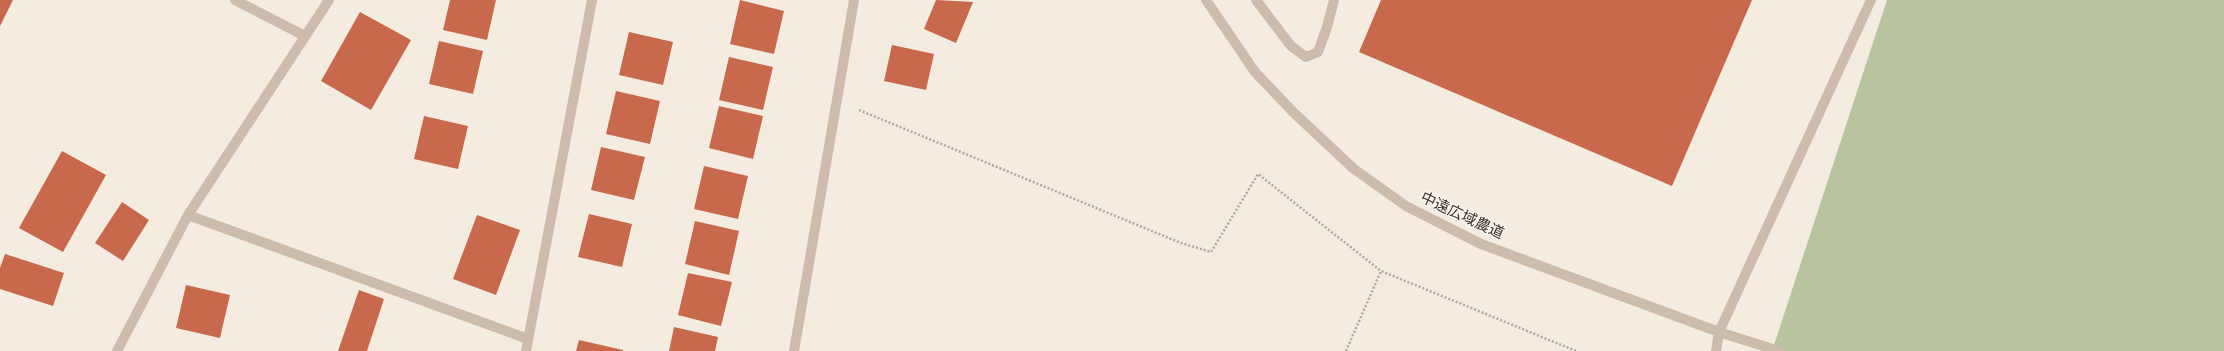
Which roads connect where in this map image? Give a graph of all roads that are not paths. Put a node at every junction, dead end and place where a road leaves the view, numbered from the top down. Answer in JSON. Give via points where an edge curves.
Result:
{"nodes":[{"id":1,"x":235,"y":0,"type":"edge"},
{"id":2,"x":329,"y":0,"type":"edge"},
{"id":3,"x":592,"y":0,"type":"edge"},
{"id":4,"x":854,"y":0,"type":"edge"},
{"id":5,"x":1206,"y":0,"type":"edge"},
{"id":6,"x":1256,"y":0,"type":"edge"},
{"id":7,"x":1334,"y":0,"type":"edge"},
{"id":8,"x":1872,"y":0,"type":"edge"},
{"id":9,"x":305,"y":36,"type":"junction"},
{"id":10,"x":188,"y":215,"type":"junction"},
{"id":11,"x":1719,"y":332,"type":"junction"},
{"id":12,"x":528,"y":339,"type":"junction"},
{"id":13,"x":117,"y":351,"type":"edge"},
{"id":14,"x":526,"y":351,"type":"edge"},
{"id":15,"x":794,"y":351,"type":"edge"},
{"id":16,"x":1716,"y":351,"type":"edge"},
{"id":17,"x":1779,"y":351,"type":"edge"}],
"edges":[{"from":1,"to":9,"type":"street"},
{"from":2,"to":9,"type":"street"},
{"from":3,"to":12,"type":"street"},
{"from":4,"to":15,"type":"street"},
{"from":5,"to":11,"type":"street","name":"中遠広域農道","via":[[1256,72],[1294,113],[1354,169],[1406,206],[1481,244]]},
{"from":6,"to":7,"type":"street","via":[[1292,46],[1306,57],[1318,52]]},
{"from":8,"to":11,"type":"street"},
{"from":9,"to":10,"type":"street"},
{"from":10,"to":12,"type":"street"},
{"from":10,"to":13,"type":"street"},
{"from":11,"to":16,"type":"street"},
{"from":11,"to":17,"type":"street","name":"中遠広域農道"},
{"from":12,"to":14,"type":"street"}]}
